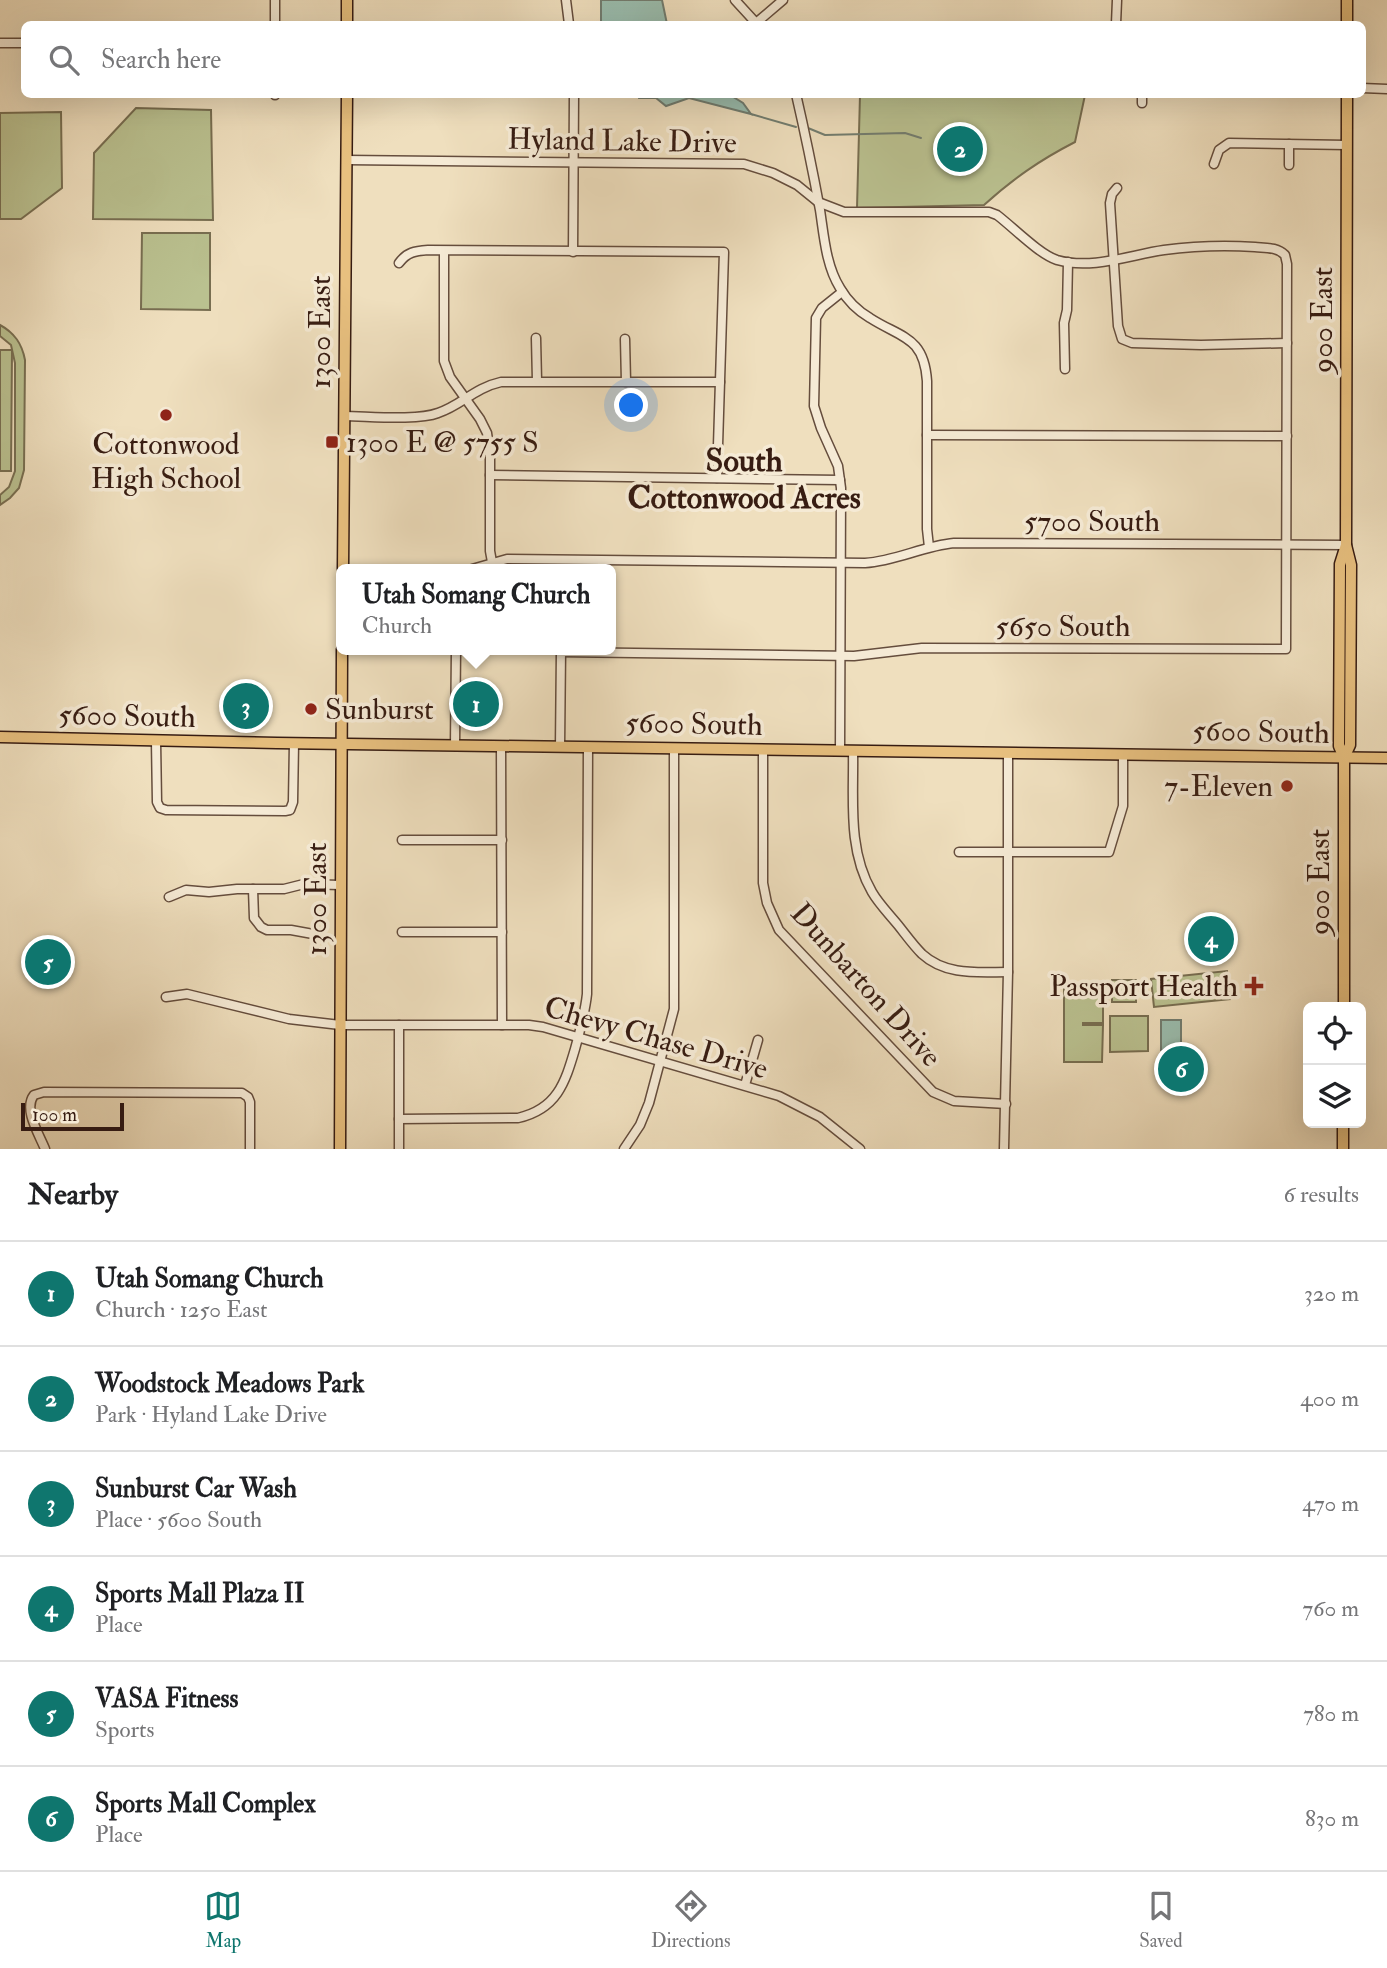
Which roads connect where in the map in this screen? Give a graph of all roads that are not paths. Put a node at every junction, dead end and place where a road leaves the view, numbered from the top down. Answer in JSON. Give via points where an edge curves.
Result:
{"nodes":[{"id":1,"x":275,"y":0,"type":"edge"},
{"id":2,"x":347,"y":0,"type":"edge"},
{"id":3,"x":566,"y":0,"type":"edge"},
{"id":4,"x":736,"y":0,"type":"edge"},
{"id":5,"x":783,"y":0,"type":"edge"},
{"id":6,"x":1117,"y":0,"type":"edge"},
{"id":7,"x":1347,"y":0,"type":"edge"},
{"id":8,"x":275,"y":21,"type":"edge"},
{"id":9,"x":347,"y":21,"type":"edge"},
{"id":10,"x":569,"y":21,"type":"edge"},
{"id":11,"x":754,"y":21,"type":"edge"},
{"id":12,"x":760,"y":21,"type":"edge"},
{"id":13,"x":1116,"y":21,"type":"edge"},
{"id":14,"x":1347,"y":21,"type":"edge"},
{"id":15,"x":0,"y":43,"type":"edge"},
{"id":16,"x":21,"y":43,"type":"edge"},
{"id":17,"x":1366,"y":88,"type":"edge"},
{"id":18,"x":1387,"y":89,"type":"edge"},
{"id":19,"x":347,"y":98,"type":"edge"},
{"id":20,"x":574,"y":98,"type":"edge"},
{"id":21,"x":797,"y":98,"type":"edge"},
{"id":22,"x":1347,"y":98,"type":"edge"},
{"id":23,"x":1289,"y":144,"type":"junction"},
{"id":24,"x":1347,"y":145,"type":"junction"},
{"id":25,"x":346,"y":160,"type":"junction"},
{"id":26,"x":573,"y":162,"type":"junction"},
{"id":27,"x":1213,"y":164,"type":"dead end"},
{"id":28,"x":1289,"y":165,"type":"dead end"},
{"id":29,"x":1117,"y":188,"type":"dead end"},
{"id":30,"x":818,"y":202,"type":"junction"},
{"id":31,"x":444,"y":251,"type":"junction"},
{"id":32,"x":573,"y":251,"type":"junction"},
{"id":33,"x":1114,"y":260,"type":"junction"},
{"id":34,"x":1068,"y":262,"type":"junction"},
{"id":35,"x":399,"y":263,"type":"dead end"},
{"id":36,"x":842,"y":292,"type":"junction"},
{"id":37,"x":537,"y":338,"type":"dead end"},
{"id":38,"x":625,"y":339,"type":"dead end"},
{"id":39,"x":1287,"y":343,"type":"junction"},
{"id":40,"x":1065,"y":369,"type":"dead end"},
{"id":41,"x":537,"y":381,"type":"junction"},
{"id":42,"x":625,"y":382,"type":"junction"},
{"id":43,"x":720,"y":382,"type":"junction"},
{"id":44,"x":465,"y":399,"type":"junction"},
{"id":45,"x":344,"y":416,"type":"junction"},
{"id":46,"x":927,"y":435,"type":"junction"},
{"id":47,"x":1287,"y":436,"type":"junction"},
{"id":48,"x":489,"y":475,"type":"junction"},
{"id":49,"x":717,"y":478,"type":"junction"},
{"id":50,"x":841,"y":480,"type":"junction"},
{"id":51,"x":1286,"y":545,"type":"junction"},
{"id":52,"x":1346,"y":545,"type":"junction"},
{"id":53,"x":929,"y":547,"type":"junction"},
{"id":54,"x":492,"y":562,"type":"junction"},
{"id":55,"x":343,"y":564,"type":"edge"},
{"id":56,"x":486,"y":564,"type":"edge"},
{"id":57,"x":561,"y":564,"type":"edge"},
{"id":58,"x":841,"y":564,"type":"junction"},
{"id":59,"x":616,"y":652,"type":"edge"},
{"id":60,"x":342,"y":655,"type":"edge"},
{"id":61,"x":456,"y":655,"type":"edge"},
{"id":62,"x":561,"y":655,"type":"edge"},
{"id":63,"x":840,"y":656,"type":"junction"},
{"id":64,"x":0,"y":737,"type":"edge"},
{"id":65,"x":156,"y":741,"type":"junction"},
{"id":66,"x":294,"y":743,"type":"junction"},
{"id":67,"x":341,"y":743,"type":"junction"},
{"id":68,"x":455,"y":745,"type":"junction"},
{"id":69,"x":502,"y":746,"type":"junction"},
{"id":70,"x":561,"y":747,"type":"junction"},
{"id":71,"x":588,"y":747,"type":"junction"},
{"id":72,"x":674,"y":748,"type":"junction"},
{"id":73,"x":763,"y":749,"type":"junction"},
{"id":74,"x":840,"y":750,"type":"junction"},
{"id":75,"x":853,"y":751,"type":"junction"},
{"id":76,"x":1008,"y":753,"type":"junction"},
{"id":77,"x":1123,"y":755,"type":"junction"},
{"id":78,"x":1344,"y":758,"type":"junction"},
{"id":79,"x":1387,"y":758,"type":"edge"},
{"id":80,"x":402,"y":840,"type":"dead end"},
{"id":81,"x":502,"y":840,"type":"junction"},
{"id":82,"x":959,"y":852,"type":"dead end"},
{"id":83,"x":1008,"y":852,"type":"junction"},
{"id":84,"x":340,"y":885,"type":"junction"},
{"id":85,"x":253,"y":889,"type":"junction"},
{"id":86,"x":169,"y":897,"type":"dead end"},
{"id":87,"x":402,"y":932,"type":"dead end"},
{"id":88,"x":502,"y":932,"type":"junction"},
{"id":89,"x":313,"y":934,"type":"dead end"},
{"id":90,"x":1008,"y":972,"type":"junction"},
{"id":91,"x":166,"y":997,"type":"dead end"},
{"id":92,"x":1344,"y":1002,"type":"edge"},
{"id":93,"x":340,"y":1025,"type":"junction"},
{"id":94,"x":399,"y":1025,"type":"junction"},
{"id":95,"x":502,"y":1026,"type":"junction"},
{"id":96,"x":578,"y":1037,"type":"junction"},
{"id":97,"x":758,"y":1040,"type":"dead end"},
{"id":98,"x":662,"y":1061,"type":"junction"},
{"id":99,"x":745,"y":1085,"type":"junction"},
{"id":100,"x":1006,"y":1104,"type":"junction"},
{"id":101,"x":399,"y":1119,"type":"junction"},
{"id":102,"x":1343,"y":1128,"type":"edge"},
{"id":103,"x":45,"y":1149,"type":"edge"},
{"id":104,"x":250,"y":1149,"type":"edge"},
{"id":105,"x":340,"y":1149,"type":"edge"},
{"id":106,"x":399,"y":1149,"type":"edge"},
{"id":107,"x":624,"y":1149,"type":"edge"},
{"id":108,"x":860,"y":1149,"type":"edge"},
{"id":109,"x":1004,"y":1149,"type":"edge"},
{"id":110,"x":1343,"y":1149,"type":"edge"}],
"edges":[{"from":1,"to":8,"type":"street"},
{"from":2,"to":9,"type":"main road"},
{"from":3,"to":10,"type":"street"},
{"from":4,"to":11,"type":"street"},
{"from":5,"to":12,"type":"street"},
{"from":6,"to":13,"type":"street"},
{"from":7,"to":14,"type":"main road"},
{"from":15,"to":16,"type":"street"},
{"from":17,"to":18,"type":"street"},
{"from":19,"to":25,"type":"main road","name":"1300 East"},
{"from":20,"to":26,"type":"street"},
{"from":21,"to":30,"type":"street"},
{"from":22,"to":24,"type":"main road","name":"900 East"},
{"from":23,"to":24,"type":"street"},
{"from":23,"to":27,"type":"street","via":[[1229,143],[1219,150]]},
{"from":23,"to":28,"type":"street"},
{"from":24,"to":52,"type":"main road","name":"900 East"},
{"from":25,"to":26,"type":"street","name":"Hyland Lake Drive"},
{"from":25,"to":45,"type":"main road","name":"1300 East"},
{"from":26,"to":30,"type":"street","name":"Hyland Lake Drive","via":[[744,164],[786,179]]},
{"from":26,"to":32,"type":"street"},
{"from":29,"to":33,"type":"street","via":[[1110,203]]},
{"from":30,"to":34,"type":"street","name":"Hyland Lake Drive","via":[[844,212],[989,212],[1047,256]]},
{"from":30,"to":36,"type":"street","via":[[832,269]]},
{"from":31,"to":32,"type":"street"},
{"from":31,"to":35,"type":"street","via":[[413,251]]},
{"from":31,"to":44,"type":"street","via":[[444,361]]},
{"from":32,"to":43,"type":"street","via":[[723,252]]},
{"from":33,"to":34,"type":"street","name":"Hyland Lake Drive"},
{"from":33,"to":39,"type":"street","via":[[1119,334],[1125,341]]},
{"from":33,"to":39,"type":"street","name":"Hyland Lake Drive","via":[[1200,246],[1277,249],[1287,264]]},
{"from":34,"to":40,"type":"street"},
{"from":36,"to":46,"type":"street","via":[[871,319],[902,334],[918,350],[927,372]]},
{"from":36,"to":50,"type":"street","via":[[822,307],[816,318],[813,395]]},
{"from":37,"to":41,"type":"street"},
{"from":38,"to":42,"type":"street"},
{"from":39,"to":47,"type":"street"},
{"from":41,"to":42,"type":"street"},
{"from":41,"to":44,"type":"street","via":[[501,382]]},
{"from":42,"to":43,"type":"street"},
{"from":43,"to":49,"type":"street"},
{"from":44,"to":45,"type":"street","via":[[435,415]]},
{"from":44,"to":48,"type":"street","via":[[487,433]]},
{"from":45,"to":55,"type":"main road","name":"1300 East"},
{"from":46,"to":47,"type":"street"},
{"from":46,"to":53,"type":"street"},
{"from":47,"to":51,"type":"street"},
{"from":48,"to":49,"type":"street"},
{"from":48,"to":54,"type":"street"},
{"from":49,"to":50,"type":"street"},
{"from":50,"to":58,"type":"street"},
{"from":51,"to":52,"type":"street","name":"5700 South"},
{"from":51,"to":53,"type":"street","name":"5700 South","via":[[954,543]]},
{"from":51,"to":63,"type":"street","name":"5650 South","via":[[1286,649],[930,648]]},
{"from":52,"to":78,"type":"main road","name":"900 East","via":[[1351,565],[1350,745]]},
{"from":53,"to":58,"type":"street","name":"5700 South","via":[[880,562]]},
{"from":54,"to":56,"type":"street","name":"5700 South"},
{"from":54,"to":57,"type":"street","name":"5700 South"},
{"from":57,"to":58,"type":"street","name":"5700 South"},
{"from":58,"to":63,"type":"street"},
{"from":59,"to":63,"type":"street","name":"5650 South"},
{"from":60,"to":67,"type":"main road","name":"1300 East"},
{"from":61,"to":68,"type":"street"},
{"from":62,"to":70,"type":"street"},
{"from":63,"to":74,"type":"street"},
{"from":64,"to":65,"type":"main road","name":"5600 South"},
{"from":65,"to":66,"type":"main road","name":"5600 South"},
{"from":65,"to":66,"type":"street","via":[[157,802],[166,810],[290,810]]},
{"from":66,"to":67,"type":"main road","name":"5600 South"},
{"from":67,"to":68,"type":"main road","name":"5600 South"},
{"from":67,"to":84,"type":"main road","name":"1300 East"},
{"from":68,"to":69,"type":"main road","name":"5600 South"},
{"from":69,"to":70,"type":"main road","name":"5600 South"},
{"from":69,"to":81,"type":"street"},
{"from":70,"to":71,"type":"main road","name":"5600 South"},
{"from":71,"to":72,"type":"main road","name":"5600 South"},
{"from":71,"to":96,"type":"street","via":[[588,983]]},
{"from":72,"to":73,"type":"main road","name":"5600 South"},
{"from":72,"to":98,"type":"street","via":[[675,1003]]},
{"from":73,"to":74,"type":"main road","name":"5600 South"},
{"from":73,"to":100,"type":"street","name":"Dunbarton Drive","via":[[764,883],[766,903],[779,930],[933,1092],[954,1101]]},
{"from":74,"to":75,"type":"main road","name":"5600 South"},
{"from":75,"to":76,"type":"main road","name":"5600 South"},
{"from":75,"to":90,"type":"street","via":[[856,850],[878,901],[936,964],[961,972]]},
{"from":76,"to":77,"type":"main road","name":"5600 South"},
{"from":76,"to":83,"type":"street"},
{"from":77,"to":78,"type":"main road","name":"5600 South"},
{"from":77,"to":83,"type":"street","via":[[1122,806],[1110,852]]},
{"from":78,"to":79,"type":"main road","name":"5600 South"},
{"from":78,"to":92,"type":"main road","name":"900 East"},
{"from":80,"to":81,"type":"street"},
{"from":81,"to":88,"type":"street"},
{"from":82,"to":83,"type":"street"},
{"from":83,"to":90,"type":"street"},
{"from":84,"to":85,"type":"street"},
{"from":84,"to":93,"type":"main road","name":"1300 East"},
{"from":85,"to":86,"type":"street","via":[[186,890]]},
{"from":85,"to":89,"type":"street","via":[[258,926]]},
{"from":87,"to":88,"type":"street"},
{"from":88,"to":95,"type":"street"},
{"from":90,"to":100,"type":"street"},
{"from":91,"to":93,"type":"street","name":"Chevy Chase Drive","via":[[187,994],[289,1019]]},
{"from":93,"to":94,"type":"street","name":"Chevy Chase Drive"},
{"from":93,"to":105,"type":"main road","name":"1300 East"},
{"from":94,"to":95,"type":"street","name":"Chevy Chase Drive"},
{"from":94,"to":101,"type":"street"},
{"from":95,"to":96,"type":"street","name":"Chevy Chase Drive","via":[[543,1027]]},
{"from":96,"to":98,"type":"street","name":"Chevy Chase Drive"},
{"from":96,"to":101,"type":"street","via":[[563,1085],[531,1114],[511,1119]]},
{"from":97,"to":99,"type":"street"},
{"from":98,"to":99,"type":"street","name":"Chevy Chase Drive"},
{"from":98,"to":107,"type":"street","via":[[645,1114]]},
{"from":99,"to":108,"type":"street","name":"Chevy Chase Drive","via":[[807,1109]]},
{"from":100,"to":109,"type":"street"},
{"from":101,"to":106,"type":"street"},
{"from":102,"to":110,"type":"main road"},
{"from":103,"to":104,"type":"street","via":[[30,1111],[32,1097],[44,1092],[239,1093],[248,1097],[250,1105]]}]}
